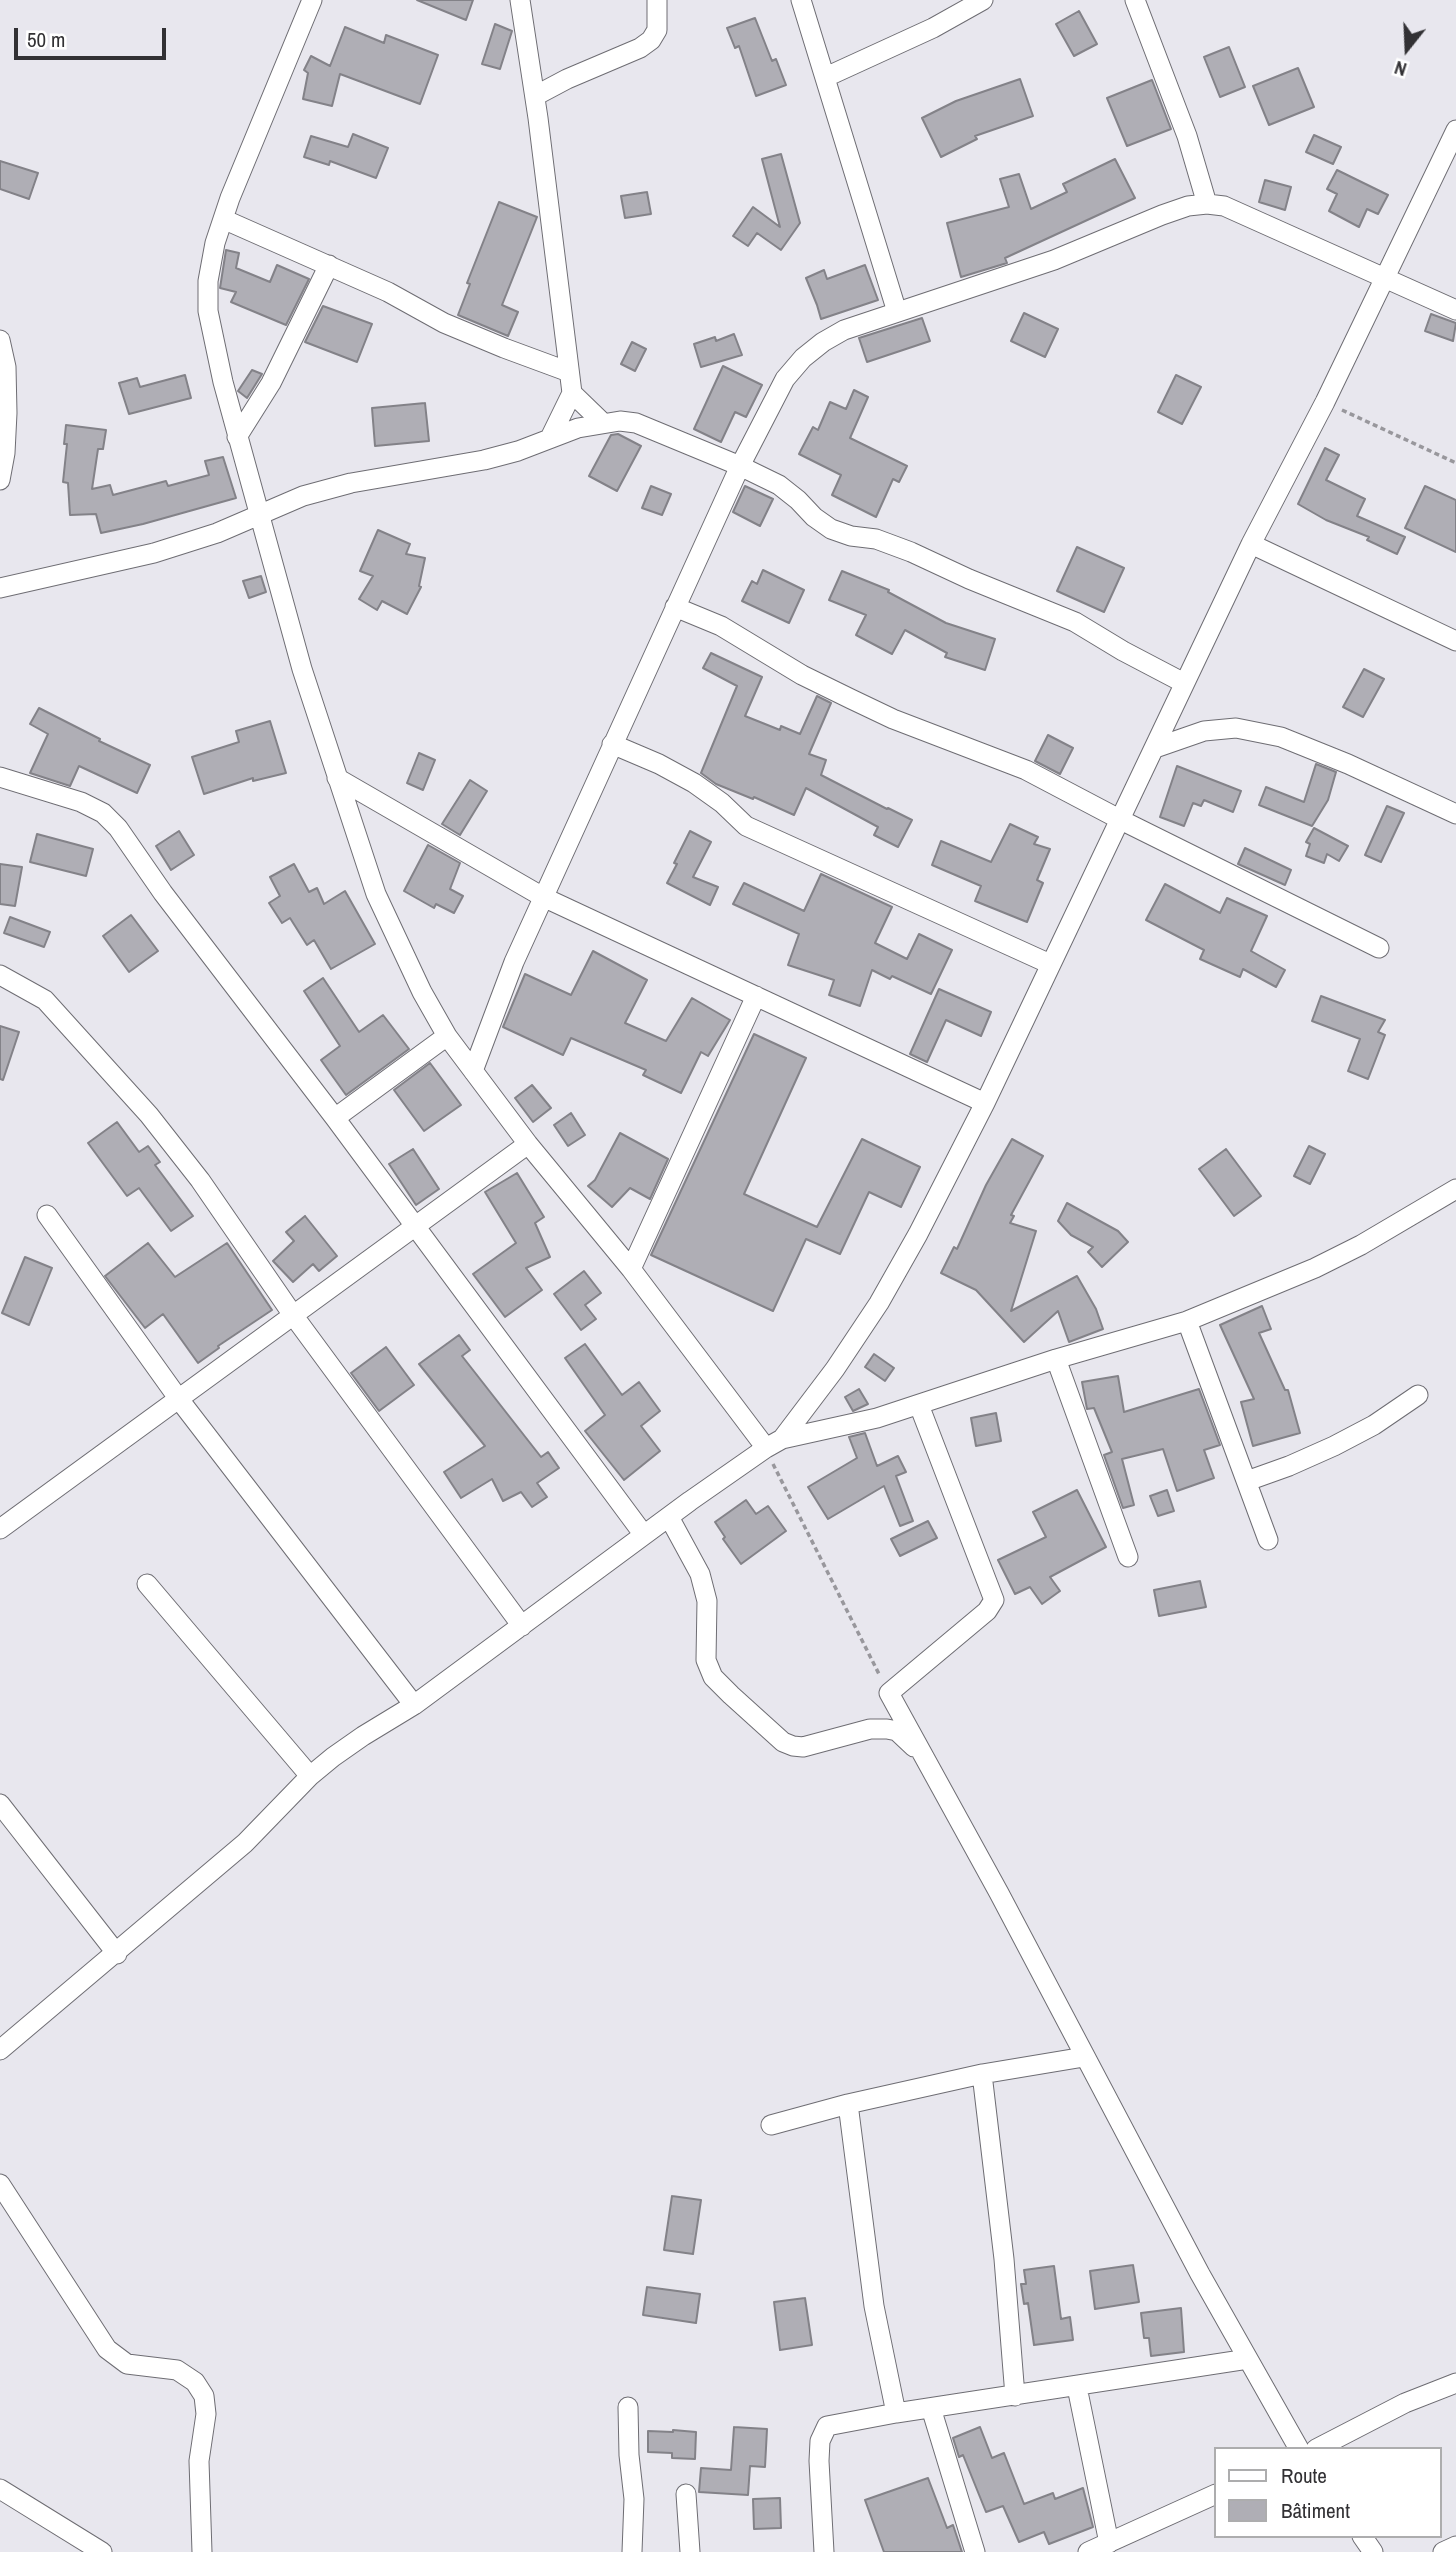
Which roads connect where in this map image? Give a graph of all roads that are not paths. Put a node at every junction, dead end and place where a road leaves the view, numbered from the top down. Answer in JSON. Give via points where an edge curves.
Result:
{"nodes":[{"id":1,"x":312,"y":0,"type":"edge"},
{"id":2,"x":520,"y":0,"type":"edge"},
{"id":3,"x":657,"y":0,"type":"edge"},
{"id":4,"x":801,"y":0,"type":"edge"},
{"id":5,"x":983,"y":0,"type":"edge"},
{"id":6,"x":1135,"y":0,"type":"edge"},
{"id":7,"x":826,"y":77,"type":"junction"},
{"id":8,"x":535,"y":96,"type":"junction"},
{"id":9,"x":1456,"y":130,"type":"edge"},
{"id":10,"x":1207,"y":204,"type":"junction"},
{"id":11,"x":223,"y":219,"type":"junction"},
{"id":12,"x":329,"y":265,"type":"junction"},
{"id":13,"x":1386,"y":277,"type":"junction"},
{"id":14,"x":1456,"y":310,"type":"edge"},
{"id":15,"x":897,"y":312,"type":"junction"},
{"id":16,"x":0,"y":340,"type":"edge"},
{"id":17,"x":569,"y":372,"type":"junction"},
{"id":18,"x":572,"y":393,"type":"junction"},
{"id":19,"x":602,"y":422,"type":"junction"},
{"id":20,"x":237,"y":437,"type":"junction"},
{"id":21,"x":550,"y":438,"type":"junction"},
{"id":22,"x":740,"y":466,"type":"junction"},
{"id":23,"x":0,"y":480,"type":"edge"},
{"id":24,"x":260,"y":514,"type":"junction"},
{"id":25,"x":1251,"y":544,"type":"junction"},
{"id":26,"x":0,"y":588,"type":"edge"},
{"id":27,"x":675,"y":607,"type":"junction"},
{"id":28,"x":1456,"y":641,"type":"edge"},
{"id":29,"x":1184,"y":683,"type":"junction"},
{"id":30,"x":612,"y":744,"type":"junction"},
{"id":31,"x":1155,"y":748,"type":"junction"},
{"id":32,"x":0,"y":777,"type":"edge"},
{"id":33,"x":337,"y":778,"type":"junction"},
{"id":34,"x":1456,"y":814,"type":"edge"},
{"id":35,"x":1121,"y":820,"type":"junction"},
{"id":36,"x":543,"y":897,"type":"junction"},
{"id":37,"x":1379,"y":948,"type":"dead end"},
{"id":38,"x":1050,"y":964,"type":"junction"},
{"id":39,"x":0,"y":975,"type":"edge"},
{"id":40,"x":756,"y":996,"type":"junction"},
{"id":41,"x":447,"y":1036,"type":"junction"},
{"id":42,"x":473,"y":1071,"type":"junction"},
{"id":43,"x":985,"y":1103,"type":"junction"},
{"id":44,"x":335,"y":1118,"type":"junction"},
{"id":45,"x":528,"y":1144,"type":"junction"},
{"id":46,"x":1456,"y":1189,"type":"edge"},
{"id":47,"x":47,"y":1215,"type":"dead end"},
{"id":48,"x":414,"y":1225,"type":"junction"},
{"id":49,"x":631,"y":1269,"type":"junction"},
{"id":50,"x":293,"y":1315,"type":"junction"},
{"id":51,"x":1186,"y":1321,"type":"junction"},
{"id":52,"x":1056,"y":1359,"type":"junction"},
{"id":53,"x":1418,"y":1395,"type":"dead end"},
{"id":54,"x":178,"y":1398,"type":"junction"},
{"id":55,"x":919,"y":1405,"type":"junction"},
{"id":56,"x":774,"y":1444,"type":"junction"},
{"id":57,"x":1247,"y":1481,"type":"junction"},
{"id":58,"x":669,"y":1517,"type":"junction"},
{"id":59,"x":0,"y":1529,"type":"edge"},
{"id":60,"x":645,"y":1535,"type":"junction"},
{"id":61,"x":1268,"y":1540,"type":"dead end"},
{"id":62,"x":1128,"y":1557,"type":"dead end"},
{"id":63,"x":146,"y":1584,"type":"dead end"},
{"id":64,"x":522,"y":1626,"type":"junction"},
{"id":65,"x":414,"y":1705,"type":"junction"},
{"id":66,"x":926,"y":1761,"type":"junction"},
{"id":67,"x":310,"y":1776,"type":"junction"},
{"id":68,"x":0,"y":1804,"type":"edge"},
{"id":69,"x":117,"y":1954,"type":"junction"},
{"id":70,"x":2,"y":2045,"type":"edge"},
{"id":71,"x":1084,"y":2057,"type":"junction"},
{"id":72,"x":982,"y":2074,"type":"junction"},
{"id":73,"x":848,"y":2104,"type":"junction"},
{"id":74,"x":771,"y":2125,"type":"dead end"},
{"id":75,"x":0,"y":2184,"type":"edge"},
{"id":76,"x":1248,"y":2359,"type":"junction"},
{"id":77,"x":1456,"y":2383,"type":"edge"},
{"id":78,"x":1077,"y":2387,"type":"junction"},
{"id":79,"x":1015,"y":2396,"type":"junction"},
{"id":80,"x":628,"y":2407,"type":"dead end"},
{"id":81,"x":931,"y":2408,"type":"junction"},
{"id":82,"x":896,"y":2413,"type":"junction"},
{"id":83,"x":1298,"y":2447,"type":"edge"},
{"id":84,"x":1320,"y":2447,"type":"edge"},
{"id":85,"x":0,"y":2489,"type":"edge"},
{"id":86,"x":686,"y":2494,"type":"dead end"},
{"id":87,"x":1214,"y":2495,"type":"edge"},
{"id":88,"x":1109,"y":2543,"type":"junction"},
{"id":89,"x":1456,"y":2546,"type":"edge"},
{"id":90,"x":102,"y":2552,"type":"edge"},
{"id":91,"x":202,"y":2552,"type":"edge"},
{"id":92,"x":632,"y":2552,"type":"edge"},
{"id":93,"x":690,"y":2552,"type":"edge"},
{"id":94,"x":824,"y":2552,"type":"edge"},
{"id":95,"x":975,"y":2552,"type":"edge"},
{"id":96,"x":1088,"y":2552,"type":"edge"},
{"id":97,"x":1443,"y":2552,"type":"edge"}],
"edges":[{"from":1,"to":11,"type":"street"},
{"from":2,"to":8,"type":"street"},
{"from":3,"to":8,"type":"street","via":[[657,30],[651,40]]},
{"from":4,"to":7,"type":"street"},
{"from":5,"to":7,"type":"street"},
{"from":6,"to":10,"type":"street","via":[[1187,136]]},
{"from":7,"to":15,"type":"street"},
{"from":8,"to":17,"type":"street"},
{"from":9,"to":13,"type":"street"},
{"from":10,"to":13,"type":"street","via":[[1224,206]]},
{"from":10,"to":15,"type":"street","via":[[1162,215],[1054,260]]},
{"from":11,"to":12,"type":"street"},
{"from":11,"to":20,"type":"street","via":[[208,281],[208,311]]},
{"from":12,"to":17,"type":"street","via":[[444,323]]},
{"from":12,"to":20,"type":"street","via":[[271,383]]},
{"from":13,"to":14,"type":"street"},
{"from":13,"to":25,"type":"street"},
{"from":15,"to":22,"type":"street","via":[[845,330],[803,358],[785,379]]},
{"from":16,"to":23,"type":"street","via":[[7,413]]},
{"from":17,"to":18,"type":"street"},
{"from":18,"to":19,"type":"street"},
{"from":18,"to":21,"type":"street"},
{"from":19,"to":21,"type":"street"},
{"from":19,"to":22,"type":"street","via":[[636,424]]},
{"from":20,"to":24,"type":"street"},
{"from":21,"to":24,"type":"street","via":[[484,460],[351,482]]},
{"from":22,"to":27,"type":"street"},
{"from":22,"to":29,"type":"street","via":[[779,485],[831,529],[911,552],[1075,622]]},
{"from":24,"to":26,"type":"street","via":[[154,553]]},
{"from":24,"to":33,"type":"street"},
{"from":25,"to":28,"type":"street"},
{"from":25,"to":29,"type":"street"},
{"from":27,"to":30,"type":"street"},
{"from":27,"to":35,"type":"street","via":[[721,626],[851,699],[1026,770]]},
{"from":29,"to":31,"type":"street"},
{"from":30,"to":36,"type":"street"},
{"from":30,"to":38,"type":"street","via":[[694,783],[746,826]]},
{"from":31,"to":34,"type":"street","via":[[1204,730],[1236,727],[1281,737]]},
{"from":31,"to":35,"type":"street"},
{"from":32,"to":44,"type":"street","via":[[81,802],[103,813],[118,828]]},
{"from":33,"to":36,"type":"street"},
{"from":33,"to":41,"type":"street","via":[[376,894]]},
{"from":35,"to":37,"type":"street"},
{"from":35,"to":38,"type":"street"},
{"from":36,"to":40,"type":"street"},
{"from":36,"to":42,"type":"street"},
{"from":38,"to":43,"type":"street"},
{"from":39,"to":50,"type":"street","via":[[45,1000],[149,1115]]},
{"from":40,"to":43,"type":"street"},
{"from":40,"to":49,"type":"street"},
{"from":41,"to":42,"type":"street"},
{"from":41,"to":44,"type":"street"},
{"from":42,"to":45,"type":"street"},
{"from":43,"to":56,"type":"street","via":[[879,1303],[835,1369]]},
{"from":44,"to":48,"type":"street"},
{"from":45,"to":48,"type":"street"},
{"from":45,"to":49,"type":"street"},
{"from":46,"to":51,"type":"street","via":[[1338,1257]]},
{"from":47,"to":54,"type":"street"},
{"from":48,"to":50,"type":"street"},
{"from":48,"to":60,"type":"street"},
{"from":49,"to":56,"type":"street"},
{"from":50,"to":54,"type":"street"},
{"from":50,"to":64,"type":"street"},
{"from":51,"to":52,"type":"street"},
{"from":51,"to":57,"type":"street"},
{"from":52,"to":55,"type":"street"},
{"from":52,"to":62,"type":"street"},
{"from":53,"to":57,"type":"street","via":[[1334,1446]]},
{"from":54,"to":59,"type":"street"},
{"from":54,"to":65,"type":"street"},
{"from":55,"to":56,"type":"street"},
{"from":55,"to":66,"type":"street","via":[[994,1600],[987,1611],[889,1693]]},
{"from":56,"to":58,"type":"street"},
{"from":57,"to":61,"type":"street"},
{"from":58,"to":60,"type":"street"},
{"from":58,"to":66,"type":"street","via":[[700,1574],[707,1601],[706,1660],[713,1677],[731,1695],[793,1746],[887,1729],[897,1731]]},
{"from":60,"to":64,"type":"street"},
{"from":63,"to":67,"type":"street"},
{"from":64,"to":65,"type":"street"},
{"from":65,"to":67,"type":"street"},
{"from":66,"to":71,"type":"street"},
{"from":67,"to":69,"type":"street","via":[[245,1843]]},
{"from":68,"to":69,"type":"street"},
{"from":69,"to":70,"type":"street"},
{"from":71,"to":72,"type":"street"},
{"from":71,"to":76,"type":"street"},
{"from":72,"to":73,"type":"street"},
{"from":72,"to":79,"type":"street"},
{"from":73,"to":74,"type":"street"},
{"from":73,"to":82,"type":"street","via":[[874,2306]]},
{"from":75,"to":91,"type":"street","via":[[107,2349],[127,2364],[177,2370],[195,2382],[204,2396],[199,2461]]},
{"from":76,"to":78,"type":"street"},
{"from":76,"to":83,"type":"street"},
{"from":77,"to":84,"type":"street","via":[[1405,2403]]},
{"from":78,"to":79,"type":"street"},
{"from":78,"to":88,"type":"street"},
{"from":79,"to":81,"type":"street"},
{"from":80,"to":92,"type":"street"},
{"from":81,"to":82,"type":"street"},
{"from":81,"to":95,"type":"street"},
{"from":82,"to":94,"type":"street","via":[[834,2424],[822,2432]]},
{"from":85,"to":90,"type":"street"},
{"from":86,"to":93,"type":"street"},
{"from":87,"to":88,"type":"street"},
{"from":88,"to":96,"type":"street"},
{"from":89,"to":97,"type":"street"}]}
